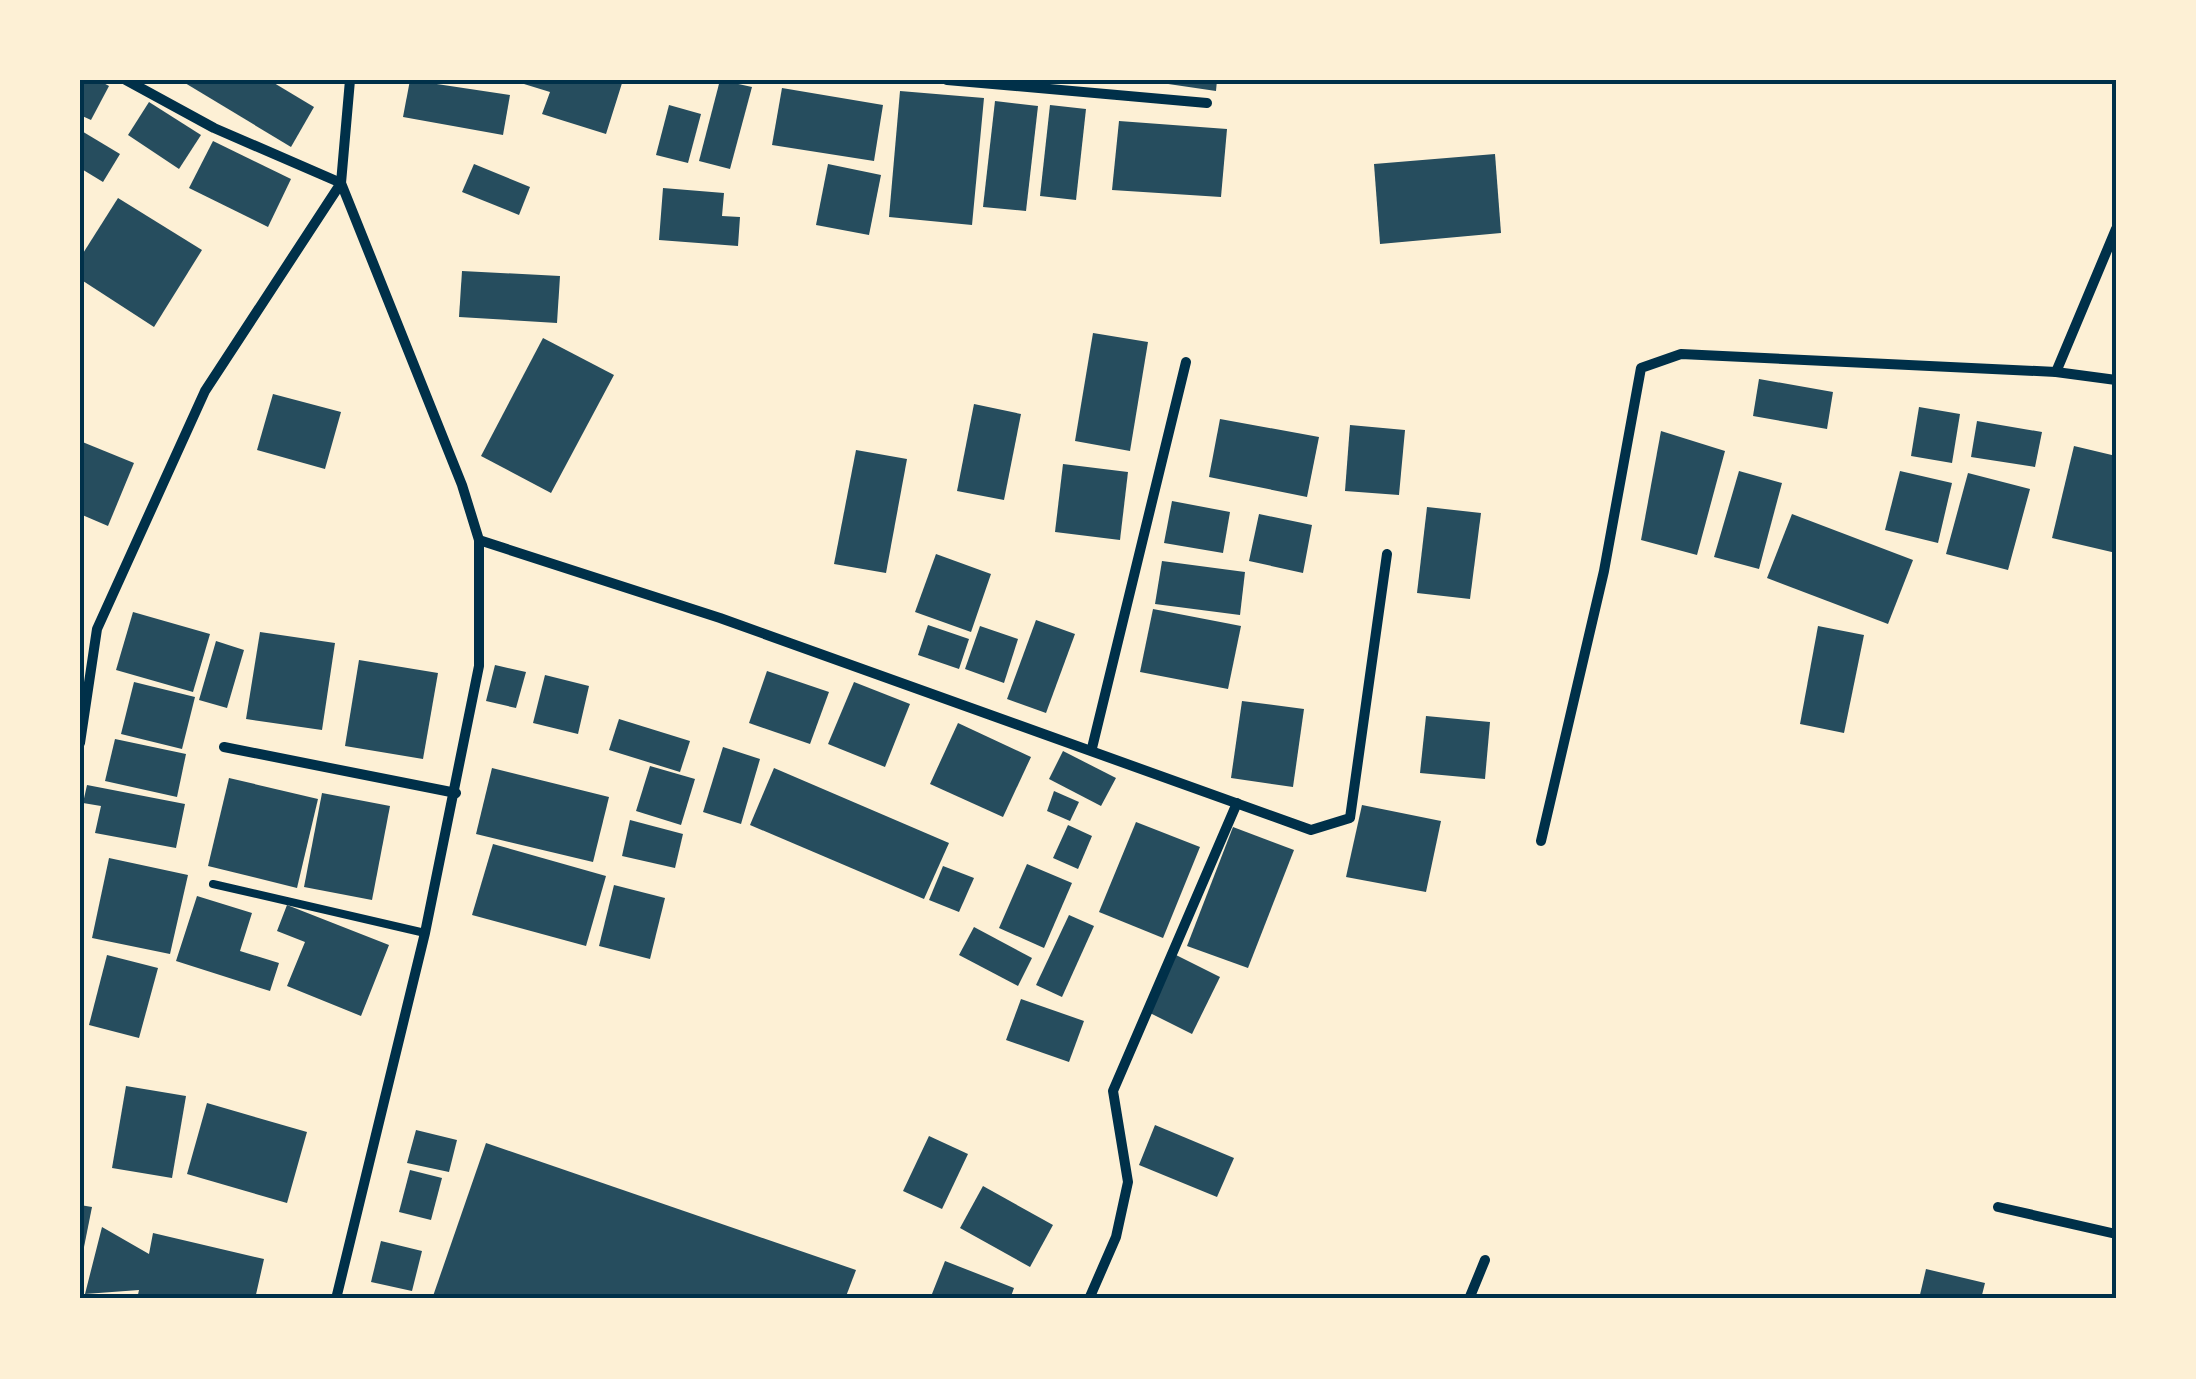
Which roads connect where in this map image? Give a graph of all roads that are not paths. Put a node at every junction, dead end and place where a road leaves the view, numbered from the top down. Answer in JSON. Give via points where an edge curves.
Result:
{"nodes":[{"id":1,"x":126,"y":80,"type":"edge"},
{"id":2,"x":350,"y":80,"type":"edge"},
{"id":3,"x":947,"y":80,"type":"edge"},
{"id":4,"x":1207,"y":103,"type":"dead end"},
{"id":5,"x":341,"y":182,"type":"junction"},
{"id":6,"x":2116,"y":229,"type":"edge"},
{"id":7,"x":1186,"y":362,"type":"dead end"},
{"id":8,"x":2056,"y":372,"type":"junction"},
{"id":9,"x":2116,"y":380,"type":"edge"},
{"id":10,"x":479,"y":540,"type":"junction"},
{"id":11,"x":1387,"y":554,"type":"dead end"},
{"id":12,"x":80,"y":743,"type":"edge"},
{"id":13,"x":224,"y":747,"type":"dead end"},
{"id":14,"x":1092,"y":748,"type":"junction"},
{"id":15,"x":456,"y":793,"type":"junction"},
{"id":16,"x":1236,"y":803,"type":"junction"},
{"id":17,"x":1540,"y":841,"type":"dead end"},
{"id":18,"x":213,"y":884,"type":"dead end"},
{"id":19,"x":425,"y":933,"type":"junction"},
{"id":20,"x":1998,"y":1207,"type":"dead end"},
{"id":21,"x":2116,"y":1234,"type":"edge"},
{"id":22,"x":1485,"y":1260,"type":"dead end"},
{"id":23,"x":336,"y":1299,"type":"edge"},
{"id":24,"x":1089,"y":1299,"type":"edge"},
{"id":25,"x":1469,"y":1299,"type":"edge"}],
"edges":[{"from":1,"to":5,"type":"street","via":[[214,128]]},
{"from":2,"to":5,"type":"street"},
{"from":3,"to":4,"type":"street"},
{"from":5,"to":10,"type":"street"},
{"from":5,"to":12,"type":"street","via":[[205,391],[98,629]]},
{"from":6,"to":8,"type":"street"},
{"from":7,"to":14,"type":"street"},
{"from":8,"to":9,"type":"street"},
{"from":8,"to":17,"type":"street","via":[[1681,354],[1641,368],[1604,572]]},
{"from":10,"to":14,"type":"street"},
{"from":10,"to":15,"type":"street","via":[[479,666]]},
{"from":11,"to":16,"type":"street","via":[[1350,818],[1311,830]]},
{"from":13,"to":15,"type":"street"},
{"from":14,"to":16,"type":"street"},
{"from":15,"to":19,"type":"street"},
{"from":16,"to":24,"type":"street","via":[[1114,1091],[1128,1182],[1116,1237]]},
{"from":18,"to":19,"type":"lane"},
{"from":19,"to":23,"type":"street"},
{"from":20,"to":21,"type":"street"},
{"from":22,"to":25,"type":"street"}]}
